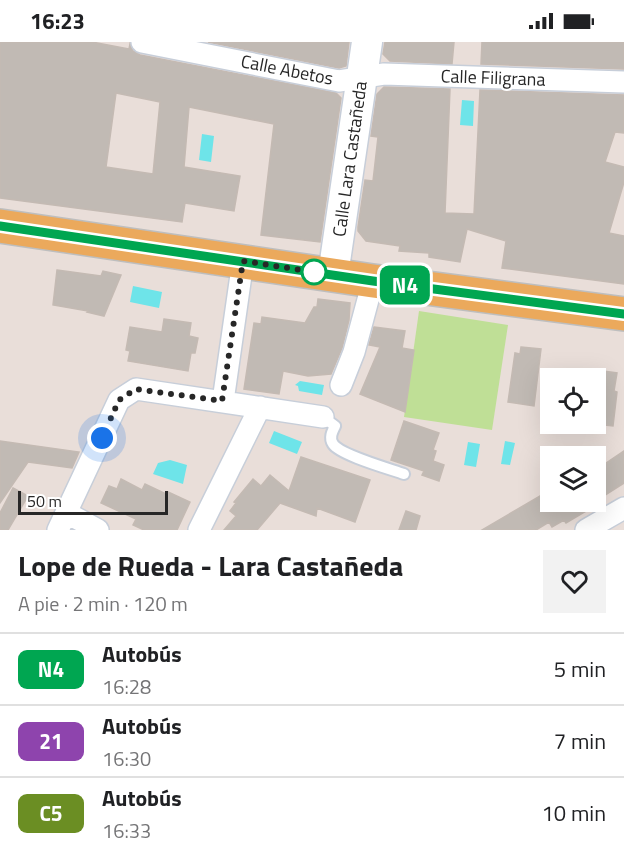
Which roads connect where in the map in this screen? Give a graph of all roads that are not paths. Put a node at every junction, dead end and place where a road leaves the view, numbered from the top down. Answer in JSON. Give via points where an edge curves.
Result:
{"nodes":[{"id":1,"x":142,"y":42,"type":"edge"},
{"id":2,"x":367,"y":42,"type":"edge"},
{"id":3,"x":362,"y":77,"type":"junction"},
{"id":4,"x":624,"y":82,"type":"edge"},
{"id":5,"x":0,"y":226,"type":"edge"},
{"id":6,"x":243,"y":261,"type":"junction"},
{"id":7,"x":333,"y":275,"type":"junction"},
{"id":8,"x":373,"y":281,"type":"junction"},
{"id":9,"x":624,"y":314,"type":"edge"},
{"id":10,"x":341,"y":385,"type":"dead end"},
{"id":11,"x":222,"y":401,"type":"junction"},
{"id":12,"x":260,"y":407,"type":"junction"},
{"id":13,"x":323,"y":417,"type":"joint"},
{"id":14,"x":404,"y":474,"type":"dead end"},
{"id":15,"x":624,"y":508,"type":"edge"},
{"id":16,"x":62,"y":522,"type":"edge"},
{"id":17,"x":98,"y":530,"type":"edge"},
{"id":18,"x":199,"y":530,"type":"edge"},
{"id":19,"x":586,"y":530,"type":"edge"}],
"edges":[{"from":1,"to":3,"type":"street","name":"Calle Abetos","via":[[339,81]]},
{"from":2,"to":3,"type":"street","name":"Calle Lara Castañeda"},
{"from":3,"to":4,"type":"street","name":"Calle Filigrana","via":[[384,74]]},
{"from":3,"to":7,"type":"street","name":"Calle Lara Castañeda"},
{"from":5,"to":6,"type":"main road"},
{"from":6,"to":7,"type":"main road"},
{"from":6,"to":11,"type":"street"},
{"from":7,"to":8,"type":"main road"},
{"from":8,"to":9,"type":"main road"},
{"from":8,"to":10,"type":"street"},
{"from":11,"to":12,"type":"street"},
{"from":11,"to":16,"type":"street","via":[[136,389],[119,400]]},
{"from":12,"to":13,"type":"street"},
{"from":12,"to":18,"type":"street"},
{"from":13,"to":14,"type":"lane","via":[[335,426],[332,444],[341,452]]},
{"from":15,"to":19,"type":"street"},
{"from":16,"to":17,"type":"street"}]}
